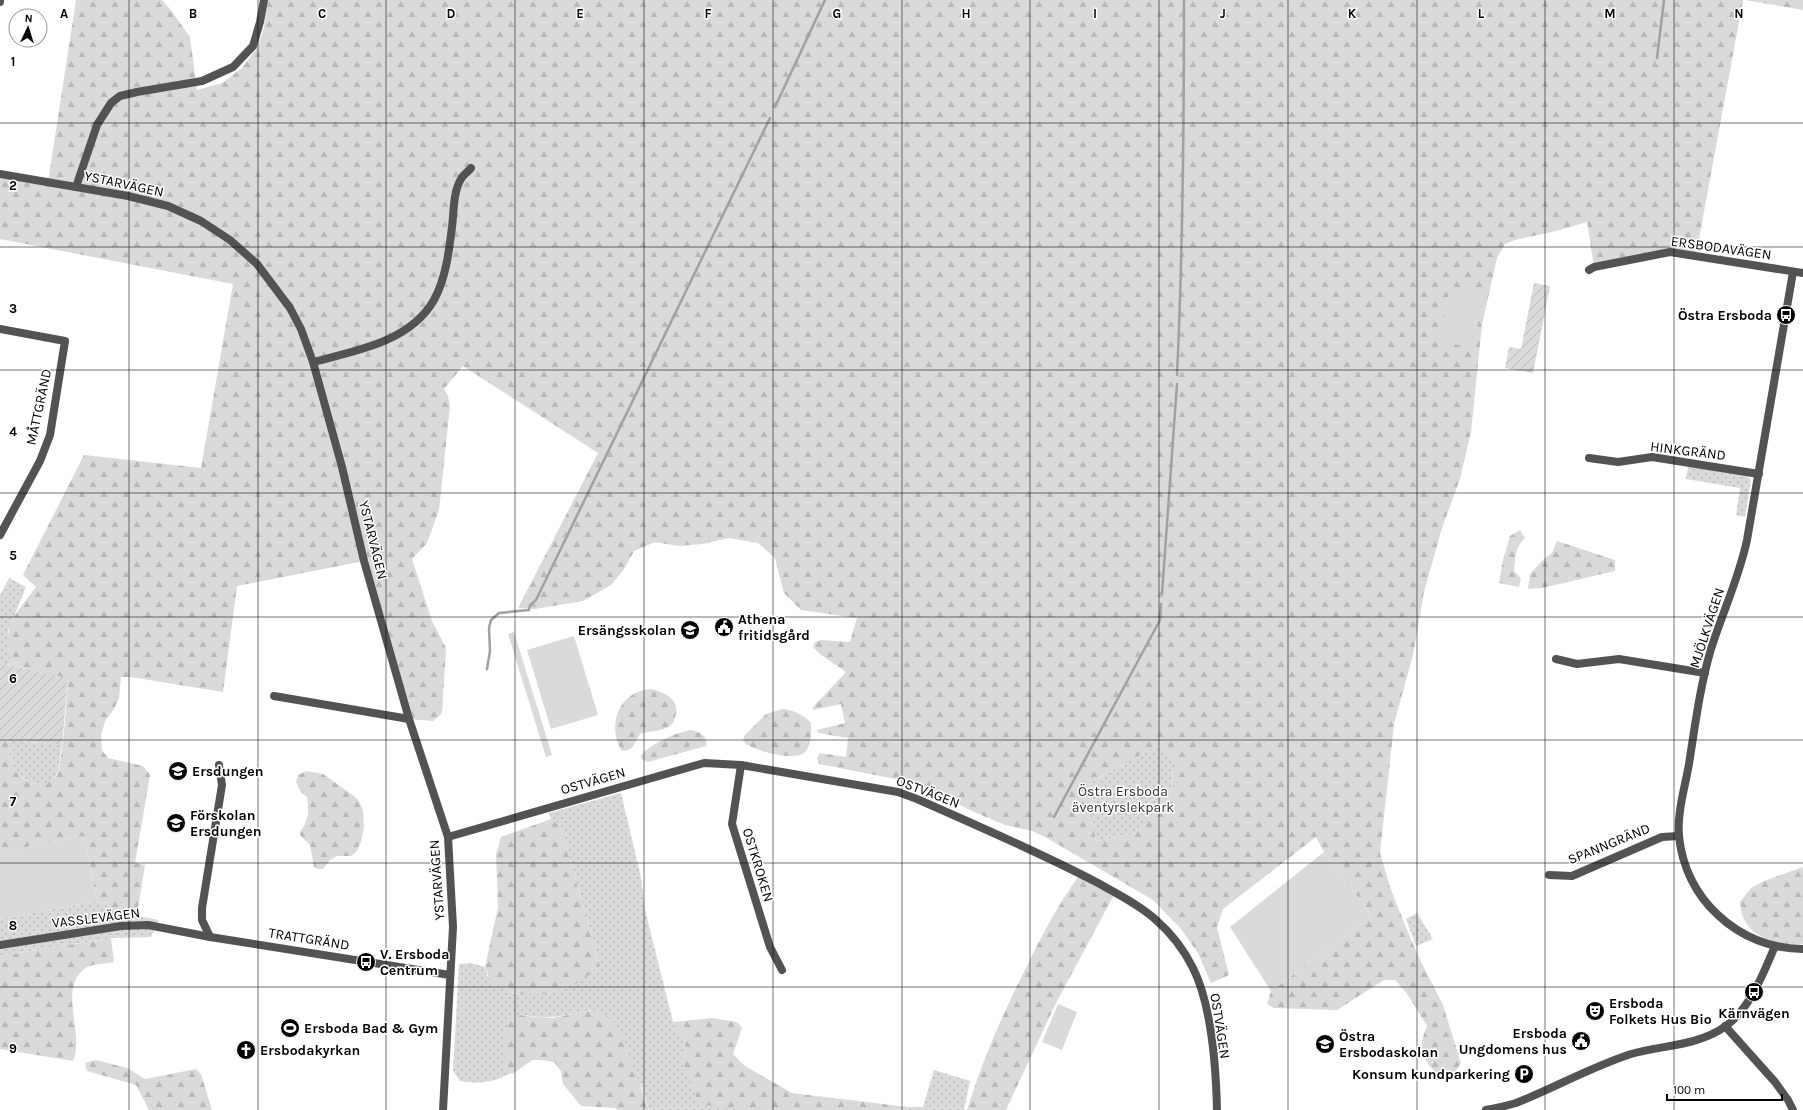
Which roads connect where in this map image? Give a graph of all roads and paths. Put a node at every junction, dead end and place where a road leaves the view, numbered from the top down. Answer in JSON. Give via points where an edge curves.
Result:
{"nodes":[{"id":1,"x":264,"y":0,"type":"edge"},
{"id":2,"x":471,"y":168,"type":"dead end"},
{"id":3,"x":0,"y":174,"type":"edge"},
{"id":4,"x":76,"y":187,"type":"junction"},
{"id":5,"x":1589,"y":270,"type":"dead end"},
{"id":6,"x":1793,"y":272,"type":"junction"},
{"id":7,"x":1803,"y":274,"type":"edge"},
{"id":8,"x":0,"y":329,"type":"edge"},
{"id":9,"x":313,"y":362,"type":"junction"},
{"id":10,"x":1589,"y":458,"type":"dead end"},
{"id":11,"x":1758,"y":474,"type":"junction"},
{"id":12,"x":0,"y":535,"type":"edge"},
{"id":13,"x":1556,"y":658,"type":"dead end"},
{"id":14,"x":1705,"y":673,"type":"junction"},
{"id":15,"x":274,"y":696,"type":"dead end"},
{"id":16,"x":409,"y":719,"type":"junction"},
{"id":17,"x":219,"y":765,"type":"dead end"},
{"id":18,"x":742,"y":765,"type":"junction"},
{"id":19,"x":1679,"y":836,"type":"junction"},
{"id":20,"x":448,"y":837,"type":"junction"},
{"id":21,"x":1549,"y":875,"type":"dead end"},
{"id":22,"x":196,"y":934,"type":"joint"},
{"id":23,"x":210,"y":937,"type":"junction"},
{"id":24,"x":0,"y":945,"type":"edge"},
{"id":25,"x":1775,"y":946,"type":"junction"},
{"id":26,"x":1803,"y":949,"type":"edge"},
{"id":27,"x":782,"y":970,"type":"dead end"},
{"id":28,"x":450,"y":976,"type":"junction"},
{"id":29,"x":1725,"y":1026,"type":"junction"},
{"id":30,"x":443,"y":1110,"type":"edge"},
{"id":31,"x":1217,"y":1110,"type":"edge"},
{"id":32,"x":1486,"y":1110,"type":"edge"},
{"id":33,"x":1793,"y":1110,"type":"edge"}],
"edges":[{"from":1,"to":4,"type":"street","via":[[253,46],[233,67],[202,81],[120,96],[111,103],[97,125]]},
{"from":2,"to":9,"type":"street","via":[[461,179],[456,192],[450,246],[434,301],[410,326],[395,336],[365,348]]},
{"from":3,"to":4,"type":"street","name":"YSTARVÄGEN"},
{"from":4,"to":9,"type":"street","name":"YSTARVÄGEN","via":[[168,206],[201,221],[230,240],[257,264],[290,308]]},
{"from":5,"to":6,"type":"street","name":"ERSBODAVÄGEN","via":[[1670,252]]},
{"from":6,"to":7,"type":"street","name":"ERSBODAVÄGEN"},
{"from":6,"to":11,"type":"street","name":"MJÖLKVÄGEN"},
{"from":8,"to":12,"type":"street","name":"MÅTTGRÄND","via":[[65,340],[50,434],[40,461]]},
{"from":9,"to":16,"type":"street","name":"YSTARVÄGEN","via":[[342,467],[364,561]]},
{"from":10,"to":11,"type":"street","name":"HINKGRÄND","via":[[1618,462],[1652,456]]},
{"from":11,"to":14,"type":"street","name":"MJÖLKVÄGEN","via":[[1741,567],[1711,649]]},
{"from":13,"to":14,"type":"street","via":[[1577,664],[1619,659]]},
{"from":14,"to":19,"type":"street","name":"MJÖLKVÄGEN","via":[[1681,810]]},
{"from":15,"to":16,"type":"street"},
{"from":16,"to":20,"type":"street","name":"YSTARVÄGEN"},
{"from":17,"to":23,"type":"street","via":[[222,785],[202,908],[202,920]]},
{"from":18,"to":20,"type":"street","name":"OSTVÄGEN","via":[[717,762],[698,764]]},
{"from":18,"to":27,"type":"street","name":"OSTKROKEN","via":[[732,824],[770,947]]},
{"from":18,"to":31,"type":"street","name":"OSTVÄGEN","via":[[898,792],[917,799],[1080,874],[1156,920],[1184,952],[1201,990],[1207,1009],[1213,1053]]},
{"from":19,"to":21,"type":"street","name":"SPANNGRÄND","via":[[1662,837],[1572,876]]},
{"from":19,"to":25,"type":"street","name":"MJÖLKVÄGEN","via":[[1691,879],[1700,896],[1733,928],[1748,937]]},
{"from":20,"to":28,"type":"street","name":"YSTARVÄGEN","via":[[453,927]]},
{"from":22,"to":23,"type":"street","name":"TRATTGRÄND"},
{"from":22,"to":24,"type":"street","name":"VASSLEVÄGEN","via":[[148,925],[121,926]]},
{"from":23,"to":28,"type":"street","name":"TRATTGRÄND"},
{"from":25,"to":26,"type":"street","name":"MJÖLKVÄGEN"},
{"from":25,"to":29,"type":"street","via":[[1754,992]]},
{"from":28,"to":30,"type":"street","name":"YSTARVÄGEN"},
{"from":29,"to":32,"type":"street","via":[[1701,1039],[1630,1055],[1515,1103]]},
{"from":29,"to":33,"type":"street","via":[[1775,1082]]}]}
